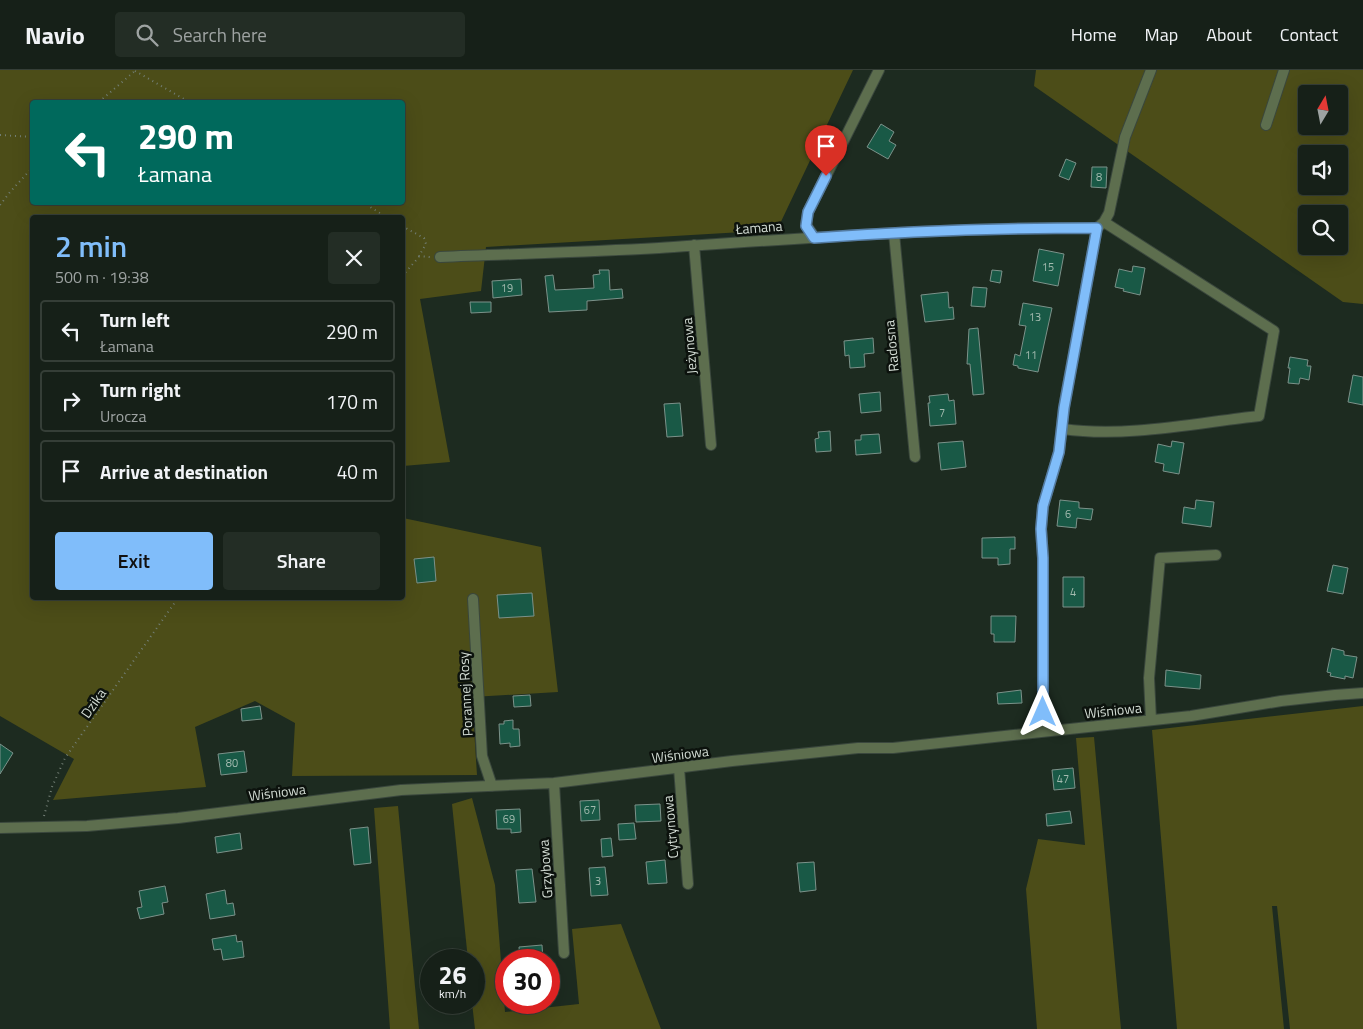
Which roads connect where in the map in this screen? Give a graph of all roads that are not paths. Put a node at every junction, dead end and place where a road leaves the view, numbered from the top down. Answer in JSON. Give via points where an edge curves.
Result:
{"nodes":[{"id":1,"x":879,"y":70,"type":"edge"},
{"id":2,"x":1151,"y":70,"type":"edge"},
{"id":3,"x":1284,"y":70,"type":"edge"},
{"id":4,"x":1266,"y":125,"type":"dead end"},
{"id":5,"x":1100,"y":225,"type":"junction"},
{"id":6,"x":894,"y":232,"type":"junction"},
{"id":7,"x":814,"y":238,"type":"junction"},
{"id":8,"x":694,"y":245,"type":"junction"},
{"id":9,"x":440,"y":257,"type":"road end"},
{"id":10,"x":1063,"y":429,"type":"junction"},
{"id":11,"x":711,"y":445,"type":"dead end"},
{"id":12,"x":915,"y":457,"type":"dead end"},
{"id":13,"x":1216,"y":555,"type":"dead end"},
{"id":14,"x":474,"y":599,"type":"dead end"},
{"id":15,"x":1363,"y":693,"type":"edge"},
{"id":16,"x":1151,"y":720,"type":"junction"},
{"id":17,"x":1043,"y":731,"type":"junction"},
{"id":18,"x":679,"y":768,"type":"junction"},
{"id":19,"x":554,"y":783,"type":"junction"},
{"id":20,"x":492,"y":786,"type":"junction"},
{"id":21,"x":0,"y":828,"type":"edge"},
{"id":22,"x":688,"y":884,"type":"dead end"},
{"id":23,"x":564,"y":953,"type":"dead end"}],
"edges":[{"from":1,"to":7,"type":"street","via":[[808,212],[806,226]]},
{"from":2,"to":5,"type":"street","via":[[1125,137],[1109,213]]},
{"from":3,"to":4,"type":"street"},
{"from":5,"to":6,"type":"street","name":"Łamana"},
{"from":5,"to":10,"type":"street","via":[[1064,408]]},
{"from":5,"to":10,"type":"street","via":[[1274,331],[1259,416],[1141,430],[1085,432]]},
{"from":6,"to":7,"type":"street","name":"Łamana"},
{"from":6,"to":12,"type":"street","name":"Radosna"},
{"from":7,"to":8,"type":"street","name":"Łamana"},
{"from":8,"to":9,"type":"street","name":"Łamana"},
{"from":8,"to":11,"type":"street","name":"Jeżynowa"},
{"from":10,"to":17,"type":"street","via":[[1043,506],[1041,529]]},
{"from":13,"to":16,"type":"street","via":[[1160,558],[1150,678]]},
{"from":14,"to":20,"type":"street","name":"Porannej Rosy","via":[[482,756]]},
{"from":15,"to":16,"type":"street","name":"Wiśniowa"},
{"from":16,"to":17,"type":"street","name":"Wiśniowa"},
{"from":17,"to":18,"type":"street","name":"Wiśniowa"},
{"from":18,"to":19,"type":"street","name":"Wiśniowa"},
{"from":18,"to":22,"type":"street","name":"Cytrynowa"},
{"from":19,"to":20,"type":"street","name":"Wiśniowa"},
{"from":19,"to":23,"type":"street","name":"Grzybowa"},
{"from":20,"to":21,"type":"street","name":"Wiśniowa","via":[[401,790],[86,826]]}]}
